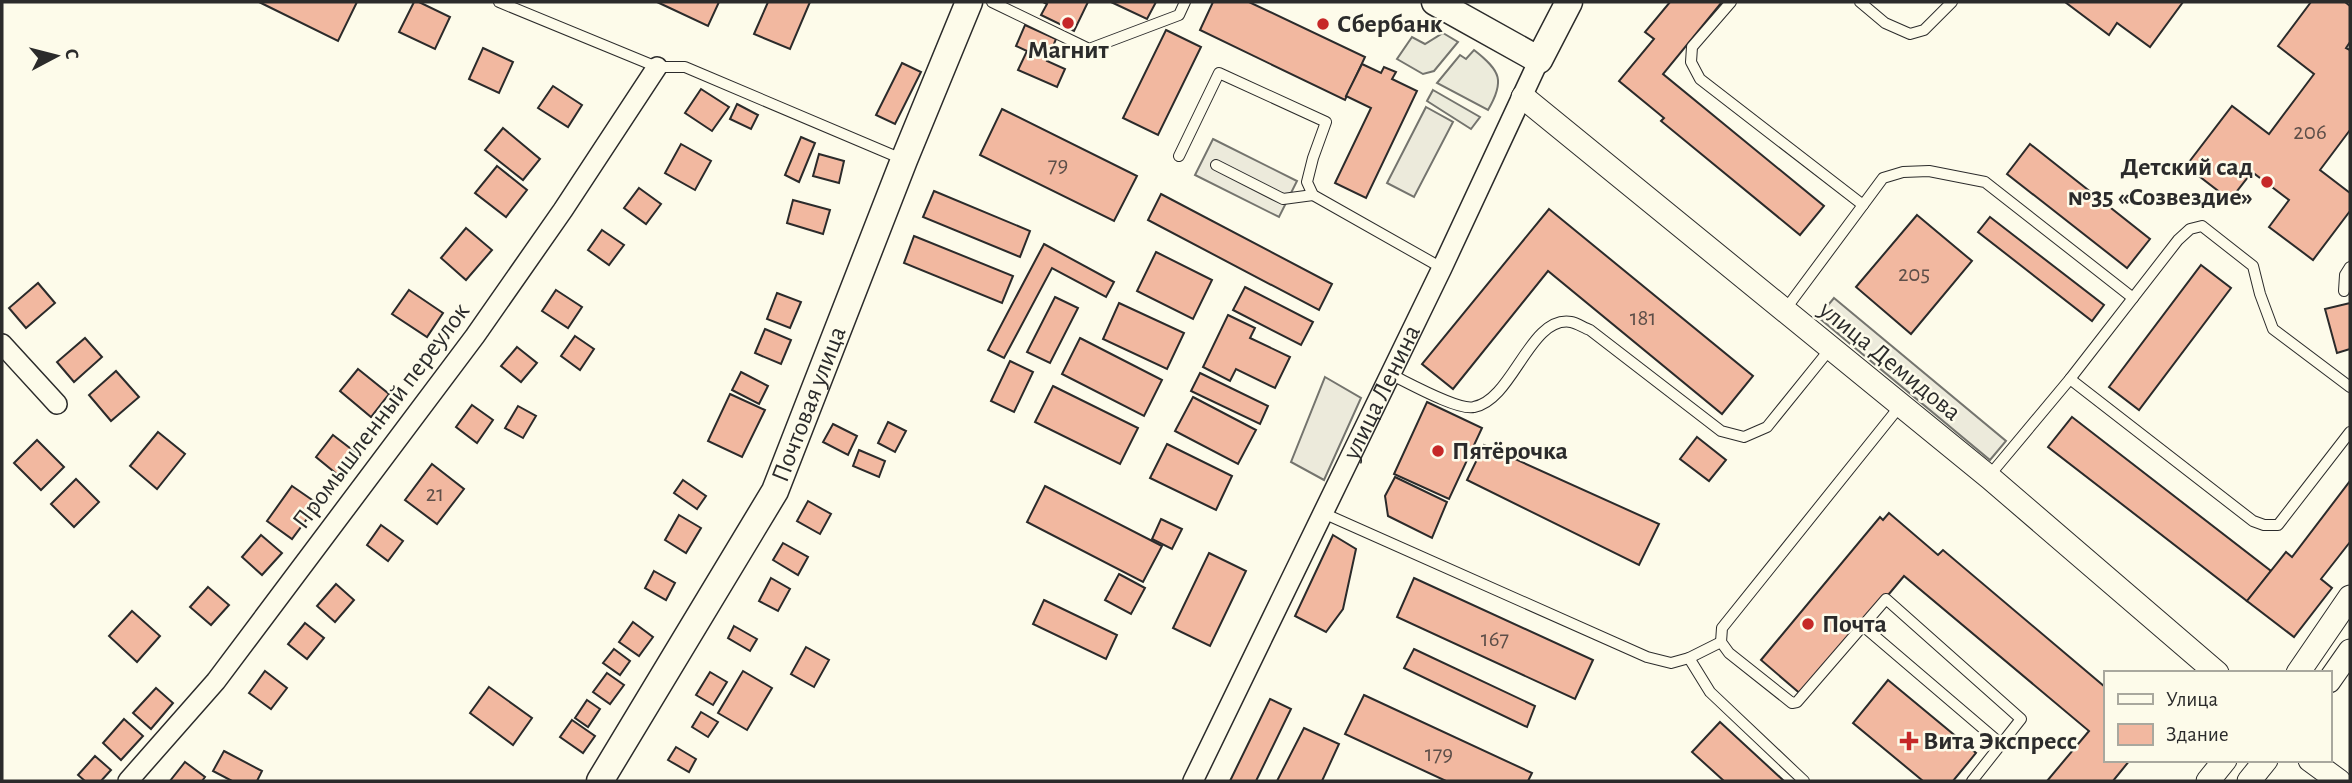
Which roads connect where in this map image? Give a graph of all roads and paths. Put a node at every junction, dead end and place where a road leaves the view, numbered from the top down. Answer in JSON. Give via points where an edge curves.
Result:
{"nodes":[{"id":1,"x":499,"y":2,"type":"edge"},
{"id":2,"x":969,"y":2,"type":"edge"},
{"id":3,"x":992,"y":2,"type":"edge"},
{"id":4,"x":1185,"y":2,"type":"edge"},
{"id":5,"x":1435,"y":2,"type":"edge"},
{"id":6,"x":1569,"y":2,"type":"edge"},
{"id":7,"x":1731,"y":2,"type":"edge"},
{"id":8,"x":1860,"y":2,"type":"edge"},
{"id":9,"x":1952,"y":2,"type":"edge"},
{"id":10,"x":1010,"y":6,"type":"edge"},
{"id":11,"x":1539,"y":60,"type":"junction"},
{"id":12,"x":657,"y":67,"type":"junction"},
{"id":13,"x":1523,"y":97,"type":"junction"},
{"id":14,"x":1179,"y":156,"type":"dead end"},
{"id":15,"x":904,"y":160,"type":"junction"},
{"id":16,"x":1216,"y":165,"type":"dead end"},
{"id":17,"x":1313,"y":195,"type":"junction"},
{"id":18,"x":1863,"y":205,"type":"junction"},
{"id":19,"x":1441,"y":268,"type":"junction"},
{"id":20,"x":2348,"y":272,"type":"edge"},
{"id":21,"x":2344,"y":291,"type":"dead end"},
{"id":22,"x":2133,"y":298,"type":"junction"},
{"id":23,"x":1784,"y":311,"type":"junction"},
{"id":24,"x":2,"y":344,"type":"edge"},
{"id":25,"x":1830,"y":349,"type":"junction"},
{"id":26,"x":1390,"y":374,"type":"junction"},
{"id":27,"x":2070,"y":379,"type":"junction"},
{"id":28,"x":2350,"y":387,"type":"edge"},
{"id":29,"x":57,"y":404,"type":"dead end"},
{"id":30,"x":1901,"y":406,"type":"junction"},
{"id":31,"x":2350,"y":432,"type":"edge"},
{"id":32,"x":1989,"y":477,"type":"junction"},
{"id":33,"x":1323,"y":513,"type":"junction"},
{"id":34,"x":2350,"y":597,"type":"edge"},
{"id":35,"x":1863,"y":626,"type":"junction"},
{"id":36,"x":1721,"y":642,"type":"junction"},
{"id":37,"x":2350,"y":652,"type":"edge"},
{"id":38,"x":1689,"y":658,"type":"junction"},
{"id":39,"x":2215,"y":671,"type":"edge"},
{"id":40,"x":2299,"y":671,"type":"edge"},
{"id":41,"x":2331,"y":678,"type":"edge"},
{"id":42,"x":2000,"y":743,"type":"junction"},
{"id":43,"x":2223,"y":762,"type":"edge"},
{"id":44,"x":2264,"y":762,"type":"edge"},
{"id":45,"x":2313,"y":762,"type":"edge"},
{"id":46,"x":128,"y":781,"type":"edge"},
{"id":47,"x":600,"y":781,"type":"edge"},
{"id":48,"x":1193,"y":781,"type":"edge"},
{"id":49,"x":1804,"y":781,"type":"edge"},
{"id":50,"x":1972,"y":781,"type":"edge"},
{"id":51,"x":2208,"y":781,"type":"edge"},
{"id":52,"x":2249,"y":781,"type":"edge"},
{"id":53,"x":2339,"y":781,"type":"edge"}],
"edges":[{"from":1,"to":12,"type":"lane"},
{"from":2,"to":15,"type":"main road","name":"Почтовая улица"},
{"from":3,"to":10,"type":"lane"},
{"from":4,"to":10,"type":"lane","via":[[1179,15],[1089,49]]},
{"from":5,"to":11,"type":"main road"},
{"from":6,"to":11,"type":"main road","name":"улица Ленина"},
{"from":7,"to":18,"type":"lane","via":[[1692,47],[1691,62],[1700,79]]},
{"from":8,"to":9,"type":"lane","via":[[1885,23],[1910,34],[1924,30]]},
{"from":11,"to":13,"type":"street","name":"улица Ленина"},
{"from":12,"to":15,"type":"lane","via":[[685,67]]},
{"from":12,"to":46,"type":"street","name":"Промышленный переулок","via":[[467,347],[216,681]]},
{"from":13,"to":19,"type":"street","name":"улица Ленина"},
{"from":13,"to":23,"type":"street","name":"улица Демидова"},
{"from":14,"to":17,"type":"lane","via":[[1219,73],[1326,122],[1307,183]]},
{"from":15,"to":47,"type":"main road","name":"Почтовая улица","via":[[775,491]]},
{"from":16,"to":17,"type":"lane","via":[[1283,199]]},
{"from":17,"to":19,"type":"lane"},
{"from":18,"to":22,"type":"lane","via":[[1883,178],[1903,172],[1929,171],[1985,182]]},
{"from":18,"to":23,"type":"lane"},
{"from":19,"to":26,"type":"street","name":"улица Ленина"},
{"from":20,"to":21,"type":"lane"},
{"from":22,"to":27,"type":"lane"},
{"from":22,"to":28,"type":"lane","via":[[2178,240],[2202,226],[2253,266],[2273,329]]},
{"from":23,"to":25,"type":"street","name":"улица Демидова"},
{"from":24,"to":29,"type":"street"},
{"from":25,"to":26,"type":"lane","via":[[1767,427],[1744,436],[1721,431],[1590,330],[1569,321],[1547,327],[1492,399],[1474,408],[1455,405]]},
{"from":25,"to":30,"type":"street","name":"улица Демидова"},
{"from":26,"to":33,"type":"street","name":"улица Ленина"},
{"from":27,"to":31,"type":"lane","via":[[2264,525],[2278,524]]},
{"from":27,"to":32,"type":"lane"},
{"from":30,"to":32,"type":"street","name":"улица Демидова"},
{"from":30,"to":36,"type":"lane","via":[[1722,628]]},
{"from":32,"to":39,"type":"street","name":"улица Демидова"},
{"from":33,"to":38,"type":"lane","via":[[1647,657],[1671,663]]},
{"from":33,"to":48,"type":"street","name":"улица Ленина"},
{"from":34,"to":40,"type":"street"},
{"from":35,"to":36,"type":"lane","via":[[1792,703]]},
{"from":35,"to":42,"type":"lane"},
{"from":35,"to":42,"type":"lane","via":[[1886,599],[2021,719]]},
{"from":36,"to":38,"type":"lane"},
{"from":37,"to":41,"type":"street"},
{"from":38,"to":49,"type":"lane","via":[[1710,692]]},
{"from":42,"to":50,"type":"lane"},
{"from":43,"to":51,"type":"street"},
{"from":44,"to":52,"type":"street"},
{"from":45,"to":53,"type":"street"}]}
